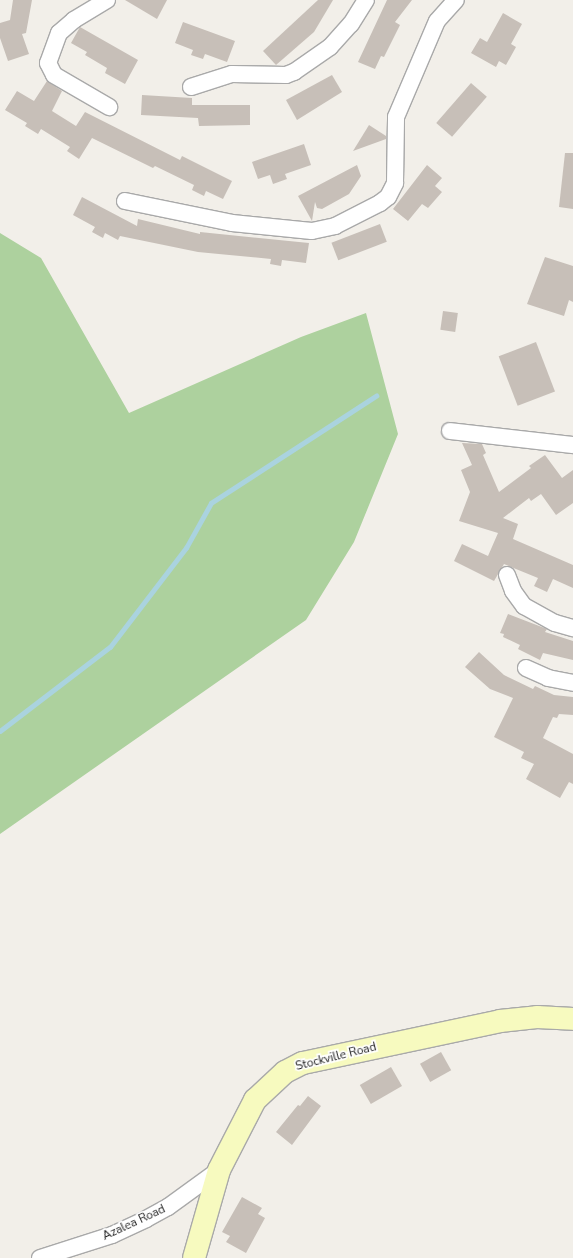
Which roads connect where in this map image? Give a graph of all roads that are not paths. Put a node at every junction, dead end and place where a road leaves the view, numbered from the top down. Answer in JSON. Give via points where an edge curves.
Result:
{"nodes":[{"id":1,"x":107,"y":0,"type":"edge"},
{"id":2,"x":366,"y":0,"type":"edge"},
{"id":3,"x":456,"y":0,"type":"edge"},
{"id":4,"x":191,"y":87,"type":"dead end"},
{"id":5,"x":109,"y":107,"type":"dead end"},
{"id":6,"x":125,"y":201,"type":"dead end"},
{"id":7,"x":450,"y":431,"type":"dead end"},
{"id":8,"x":573,"y":445,"type":"edge"},
{"id":9,"x":506,"y":575,"type":"dead end"},
{"id":10,"x":573,"y":628,"type":"edge"},
{"id":11,"x":526,"y":668,"type":"dead end"},
{"id":12,"x":573,"y":683,"type":"edge"},
{"id":13,"x":573,"y":1019,"type":"edge"},
{"id":14,"x":219,"y":1170,"type":"junction"},
{"id":15,"x":40,"y":1258,"type":"edge"},
{"id":16,"x":194,"y":1258,"type":"edge"}],
"edges":[{"from":1,"to":5,"type":"street","via":[[74,20],[59,33],[48,63],[54,75]]},
{"from":2,"to":4,"type":"street","via":[[351,24],[330,47],[294,72],[286,75],[232,74]]},
{"from":3,"to":6,"type":"street","via":[[437,21],[396,117],[395,183],[390,194],[380,203],[336,226],[312,231],[226,222]]},
{"from":7,"to":8,"type":"street"},
{"from":9,"to":10,"type":"street","via":[[512,591],[524,606],[555,623]]},
{"from":11,"to":12,"type":"street","via":[[548,678]]},
{"from":13,"to":14,"type":"street","name":"Stockville Road","via":[[537,1017],[500,1021],[294,1066],[275,1079],[256,1100]]},
{"from":14,"to":15,"type":"street","name":"Azalea Road","via":[[168,1207],[146,1219],[112,1235]]},
{"from":14,"to":16,"type":"street","name":"Stockville Road"}]}
